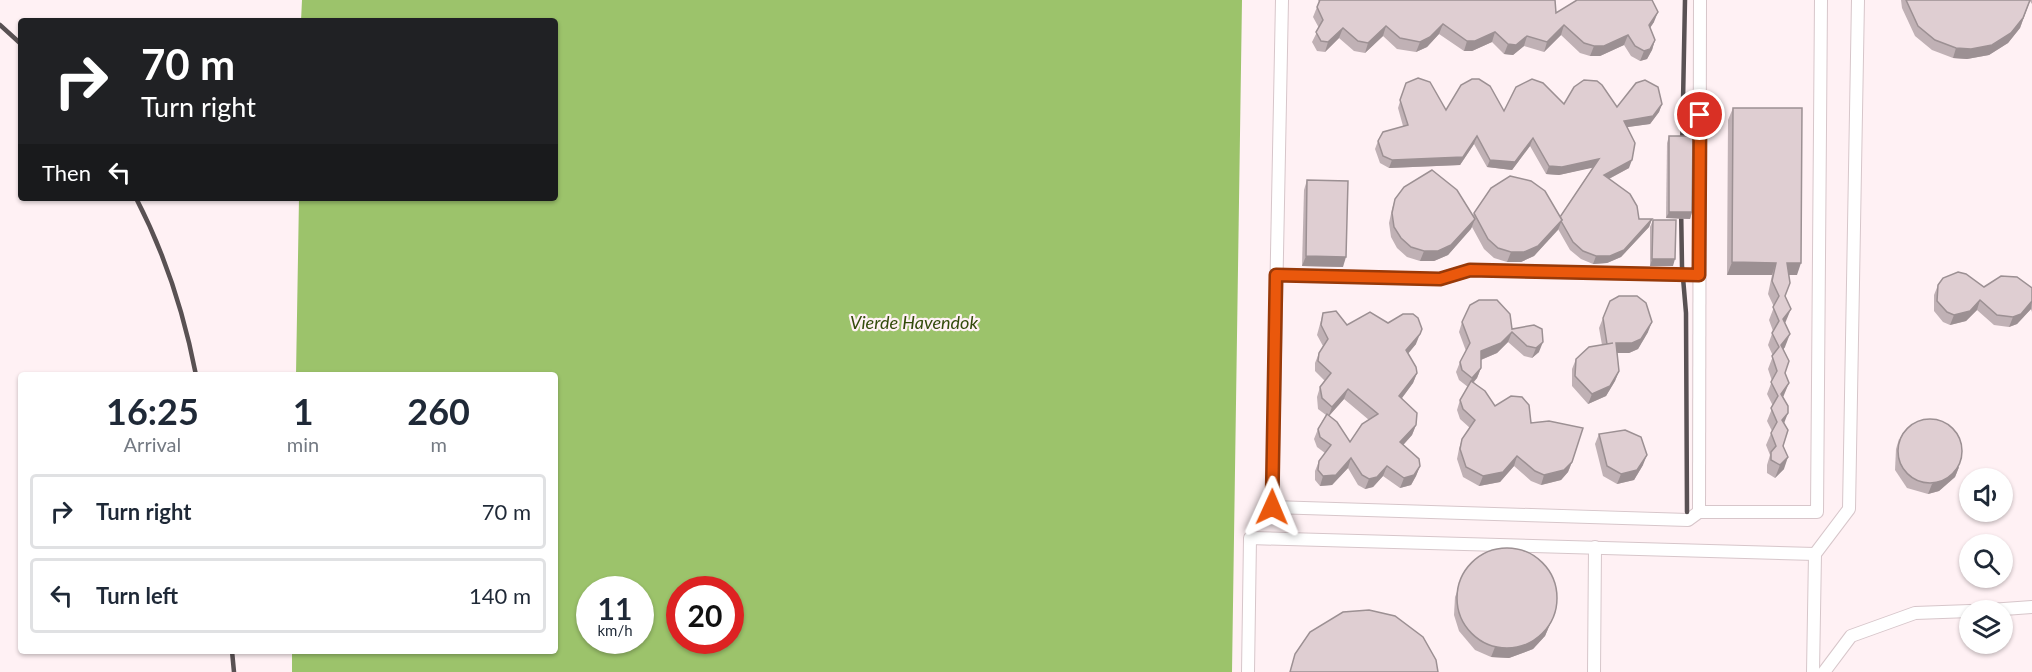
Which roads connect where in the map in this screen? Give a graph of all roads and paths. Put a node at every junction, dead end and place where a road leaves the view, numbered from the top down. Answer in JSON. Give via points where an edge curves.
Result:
{"nodes":[{"id":1,"x":1282,"y":0,"type":"edge"},
{"id":2,"x":1700,"y":0,"type":"edge"},
{"id":3,"x":1821,"y":0,"type":"edge"},
{"id":4,"x":1858,"y":0,"type":"edge"},
{"id":5,"x":1276,"y":275,"type":"junction"},
{"id":6,"x":1699,"y":275,"type":"junction"},
{"id":7,"x":1699,"y":512,"type":"junction"},
{"id":8,"x":1595,"y":547,"type":"junction"},
{"id":9,"x":1815,"y":554,"type":"junction"},
{"id":10,"x":2032,"y":607,"type":"edge"},
{"id":11,"x":2013,"y":608,"type":"edge"},
{"id":12,"x":1959,"y":611,"type":"edge"},
{"id":13,"x":1248,"y":672,"type":"edge"},
{"id":14,"x":1594,"y":672,"type":"edge"},
{"id":15,"x":1813,"y":672,"type":"edge"},
{"id":16,"x":1824,"y":672,"type":"edge"}],
"edges":[{"from":1,"to":5,"type":"lane"},
{"from":2,"to":6,"type":"lane"},
{"from":3,"to":7,"type":"lane","via":[[1817,512]]},
{"from":4,"to":9,"type":"lane","via":[[1848,510]]},
{"from":5,"to":6,"type":"lane","via":[[1440,279],[1470,270]]},
{"from":5,"to":7,"type":"lane","via":[[1272,507],[1688,520]]},
{"from":6,"to":7,"type":"lane"},
{"from":8,"to":9,"type":"lane"},
{"from":8,"to":13,"type":"lane","via":[[1250,538]]},
{"from":8,"to":14,"type":"lane"},
{"from":9,"to":15,"type":"lane"},
{"from":10,"to":11,"type":"lane"},
{"from":12,"to":16,"type":"lane","via":[[1915,613],[1851,636]]}]}
